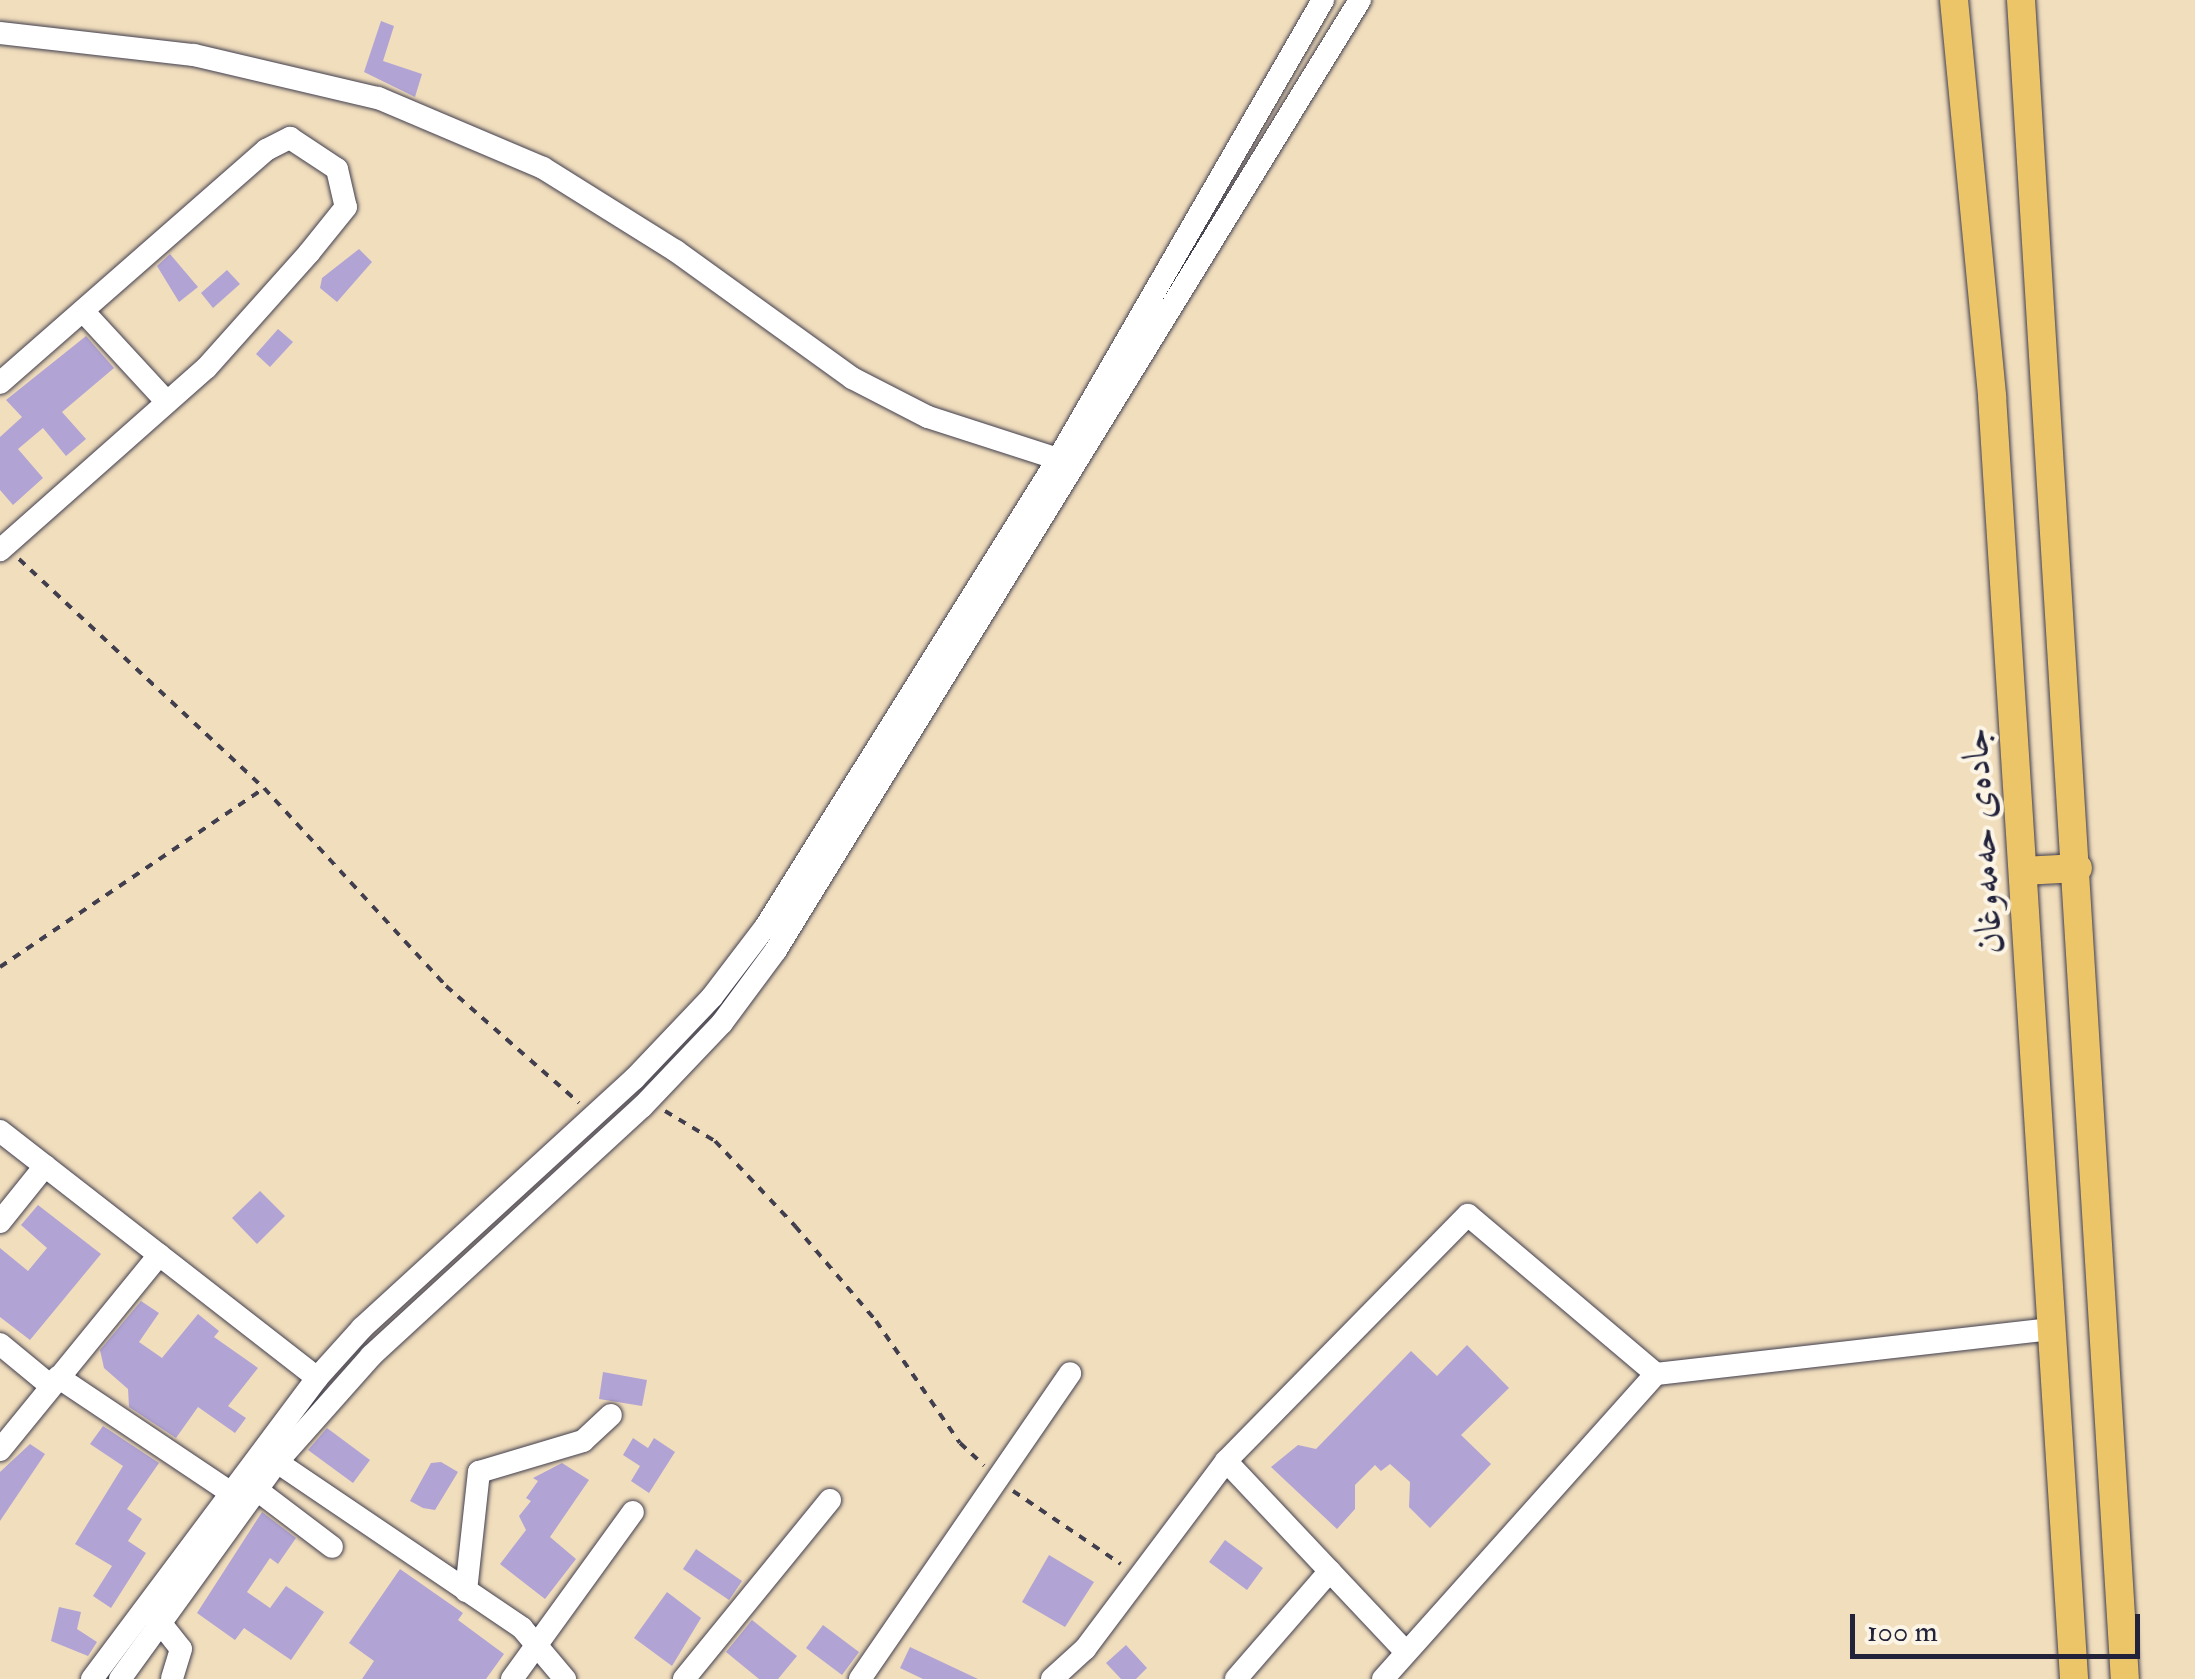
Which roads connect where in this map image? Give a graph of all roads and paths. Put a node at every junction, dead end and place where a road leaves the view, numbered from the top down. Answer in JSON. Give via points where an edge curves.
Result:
{"nodes":[{"id":1,"x":1323,"y":0,"type":"edge"},
{"id":2,"x":1360,"y":0,"type":"edge"},
{"id":3,"x":2021,"y":0,"type":"edge"},
{"id":4,"x":1953,"y":3,"type":"edge"},
{"id":5,"x":0,"y":32,"type":"edge"},
{"id":6,"x":1275,"y":89,"type":"junction"},
{"id":7,"x":1298,"y":104,"type":"junction"},
{"id":8,"x":83,"y":311,"type":"junction"},
{"id":9,"x":0,"y":383,"type":"edge"},
{"id":10,"x":165,"y":400,"type":"junction"},
{"id":11,"x":1058,"y":459,"type":"junction"},
{"id":12,"x":2,"y":544,"type":"edge"},
{"id":13,"x":869,"y":783,"type":"junction"},
{"id":14,"x":264,"y":788,"type":"junction"},
{"id":15,"x":2078,"y":868,"type":"junction"},
{"id":16,"x":2023,"y":871,"type":"junction"},
{"id":17,"x":0,"y":967,"type":"edge"},
{"id":18,"x":649,"y":1099,"type":"junction"},
{"id":19,"x":594,"y":1117,"type":"junction"},
{"id":20,"x":0,"y":1131,"type":"edge"},
{"id":21,"x":46,"y":1166,"type":"junction"},
{"id":22,"x":0,"y":1222,"type":"edge"},
{"id":23,"x":159,"y":1255,"type":"junction"},
{"id":24,"x":2053,"y":1330,"type":"junction"},
{"id":25,"x":0,"y":1344,"type":"edge"},
{"id":26,"x":1070,"y":1374,"type":"dead end"},
{"id":27,"x":1656,"y":1374,"type":"junction"},
{"id":28,"x":317,"y":1378,"type":"junction"},
{"id":29,"x":54,"y":1381,"type":"junction"},
{"id":30,"x":611,"y":1415,"type":"dead end"},
{"id":31,"x":0,"y":1450,"type":"edge"},
{"id":32,"x":1226,"y":1461,"type":"junction"},
{"id":33,"x":277,"y":1462,"type":"junction"},
{"id":34,"x":998,"y":1478,"type":"junction"},
{"id":35,"x":256,"y":1490,"type":"junction"},
{"id":36,"x":228,"y":1491,"type":"junction"},
{"id":37,"x":830,"y":1500,"type":"dead end"},
{"id":38,"x":633,"y":1512,"type":"dead end"},
{"id":39,"x":332,"y":1547,"type":"dead end"},
{"id":40,"x":1330,"y":1571,"type":"junction"},
{"id":41,"x":1140,"y":1576,"type":"junction"},
{"id":42,"x":466,"y":1591,"type":"junction"},
{"id":43,"x":154,"y":1613,"type":"junction"},
{"id":44,"x":536,"y":1646,"type":"junction"},
{"id":45,"x":1406,"y":1652,"type":"junction"},
{"id":46,"x":92,"y":1679,"type":"edge"},
{"id":47,"x":120,"y":1679,"type":"edge"},
{"id":48,"x":172,"y":1679,"type":"edge"},
{"id":49,"x":512,"y":1679,"type":"edge"},
{"id":50,"x":565,"y":1679,"type":"edge"},
{"id":51,"x":684,"y":1679,"type":"edge"},
{"id":52,"x":860,"y":1679,"type":"edge"},
{"id":53,"x":1052,"y":1679,"type":"edge"},
{"id":54,"x":1236,"y":1679,"type":"edge"},
{"id":55,"x":1383,"y":1679,"type":"edge"},
{"id":56,"x":2074,"y":1679,"type":"edge"},
{"id":57,"x":2124,"y":1679,"type":"edge"}],
"edges":[{"from":1,"to":6,"type":"street"},
{"from":2,"to":7,"type":"street"},
{"from":3,"to":15,"type":"main road"},
{"from":4,"to":16,"type":"main road","name":"جادەی حەمەوغان","via":[[1992,396]]},
{"from":5,"to":11,"type":"street","via":[[194,55],[378,98],[542,168],[676,251],[852,378],[928,417]]},
{"from":6,"to":7,"type":"street"},
{"from":6,"to":11,"type":"street"},
{"from":7,"to":13,"type":"street"},
{"from":8,"to":9,"type":"street"},
{"from":8,"to":10,"type":"street"},
{"from":8,"to":10,"type":"street","via":[[266,150],[290,138],[336,170],[346,208],[206,368]]},
{"from":10,"to":12,"type":"street"},
{"from":11,"to":13,"type":"street"},
{"from":12,"to":14,"type":"path"},
{"from":13,"to":18,"type":"street","via":[[776,950],[722,1023]]},
{"from":13,"to":19,"type":"street","via":[[712,997]]},
{"from":14,"to":17,"type":"path"},
{"from":14,"to":19,"type":"path","via":[[446,986]]},
{"from":15,"to":16,"type":"main road"},
{"from":15,"to":57,"type":"main road"},
{"from":16,"to":24,"type":"main road","name":"جادەی حەمەوغان"},
{"from":18,"to":33,"type":"street","via":[[370,1356]]},
{"from":18,"to":34,"type":"path","via":[[715,1141],[795,1226],[876,1321],[960,1443]]},
{"from":19,"to":28,"type":"street","via":[[362,1328]]},
{"from":20,"to":21,"type":"street"},
{"from":21,"to":22,"type":"street"},
{"from":21,"to":23,"type":"street"},
{"from":23,"to":28,"type":"street"},
{"from":23,"to":29,"type":"street"},
{"from":24,"to":27,"type":"street"},
{"from":24,"to":56,"type":"main road","name":"جادەی حەمەوغان"},
{"from":25,"to":29,"type":"street"},
{"from":26,"to":34,"type":"street"},
{"from":27,"to":32,"type":"street","via":[[1468,1215]]},
{"from":27,"to":45,"type":"street"},
{"from":28,"to":36,"type":"street"},
{"from":29,"to":31,"type":"street"},
{"from":29,"to":36,"type":"street"},
{"from":30,"to":42,"type":"street","via":[[583,1442],[479,1472]]},
{"from":32,"to":40,"type":"street"},
{"from":32,"to":41,"type":"street"},
{"from":33,"to":35,"type":"street"},
{"from":33,"to":42,"type":"street"},
{"from":34,"to":41,"type":"path"},
{"from":34,"to":52,"type":"street"},
{"from":35,"to":39,"type":"street"},
{"from":35,"to":43,"type":"street"},
{"from":36,"to":43,"type":"street"},
{"from":37,"to":51,"type":"street"},
{"from":38,"to":44,"type":"street"},
{"from":40,"to":45,"type":"street"},
{"from":40,"to":54,"type":"street"},
{"from":41,"to":53,"type":"street","via":[[1085,1649]]},
{"from":42,"to":44,"type":"street"},
{"from":43,"to":46,"type":"street"},
{"from":43,"to":47,"type":"street"},
{"from":43,"to":48,"type":"street","via":[[181,1650]]},
{"from":44,"to":49,"type":"street"},
{"from":44,"to":50,"type":"street"},
{"from":45,"to":55,"type":"street"}]}
